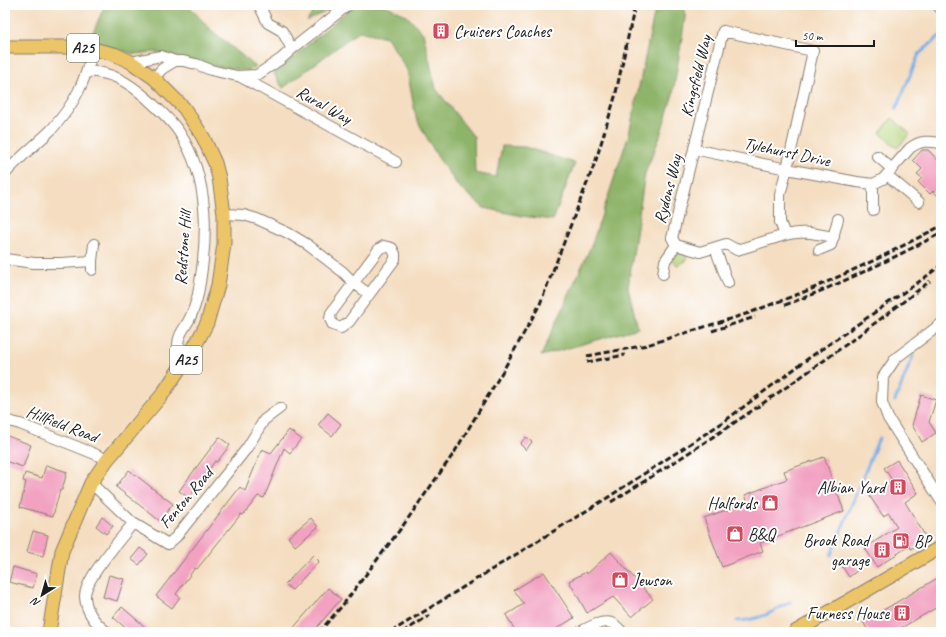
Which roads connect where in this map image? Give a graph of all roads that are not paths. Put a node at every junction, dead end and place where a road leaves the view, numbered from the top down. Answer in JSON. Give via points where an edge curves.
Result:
{"nodes":[{"id":1,"x":260,"y":5,"type":"edge"},
{"id":2,"x":348,"y":5,"type":"edge"},
{"id":3,"x":937,"y":5,"type":"edge"},
{"id":4,"x":941,"y":9,"type":"edge"},
{"id":5,"x":5,"y":47,"type":"edge"},
{"id":6,"x":93,"y":49,"type":"junction"},
{"id":7,"x":292,"y":49,"type":"junction"},
{"id":8,"x":175,"y":61,"type":"junction"},
{"id":9,"x":131,"y":62,"type":"junction"},
{"id":10,"x":88,"y":71,"type":"junction"},
{"id":11,"x":237,"y":76,"type":"junction"},
{"id":12,"x":154,"y":78,"type":"junction"},
{"id":13,"x":941,"y":143,"type":"edge"},
{"id":14,"x":694,"y":149,"type":"junction"},
{"id":15,"x":876,"y":156,"type":"dead end"},
{"id":16,"x":396,"y":162,"type":"dead end"},
{"id":17,"x":787,"y":169,"type":"junction"},
{"id":18,"x":889,"y":172,"type":"junction"},
{"id":19,"x":5,"y":174,"type":"edge"},
{"id":20,"x":873,"y":184,"type":"junction"},
{"id":21,"x":919,"y":202,"type":"dead end"},
{"id":22,"x":873,"y":210,"type":"dead end"},
{"id":23,"x":224,"y":214,"type":"junction"},
{"id":24,"x":838,"y":219,"type":"dead end"},
{"id":25,"x":785,"y":235,"type":"junction"},
{"id":26,"x":834,"y":237,"type":"junction"},
{"id":27,"x":94,"y":244,"type":"dead end"},
{"id":28,"x":676,"y":245,"type":"junction"},
{"id":29,"x":715,"y":248,"type":"junction"},
{"id":30,"x":819,"y":250,"type":"dead end"},
{"id":31,"x":5,"y":259,"type":"edge"},
{"id":32,"x":663,"y":274,"type":"dead end"},
{"id":33,"x":728,"y":282,"type":"dead end"},
{"id":34,"x":354,"y":283,"type":"junction"},
{"id":35,"x":369,"y":294,"type":"junction"},
{"id":36,"x":941,"y":324,"type":"edge"},
{"id":37,"x":189,"y":355,"type":"junction"},
{"id":38,"x":280,"y":408,"type":"dead end"},
{"id":39,"x":5,"y":420,"type":"edge"},
{"id":40,"x":107,"y":460,"type":"junction"},
{"id":41,"x":91,"y":483,"type":"junction"},
{"id":42,"x":941,"y":501,"type":"edge"},
{"id":43,"x":133,"y":523,"type":"junction"},
{"id":44,"x":941,"y":547,"type":"edge"},
{"id":45,"x":49,"y":632,"type":"edge"},
{"id":46,"x":107,"y":632,"type":"edge"},
{"id":47,"x":580,"y":632,"type":"edge"},
{"id":48,"x":622,"y":632,"type":"edge"},
{"id":49,"x":795,"y":632,"type":"edge"}],
"edges":[{"from":1,"to":7,"type":"street","via":[[268,23],[282,30]]},
{"from":2,"to":7,"type":"street"},
{"from":3,"to":4,"type":"street"},
{"from":5,"to":6,"type":"main road","number":"A25"},
{"from":6,"to":9,"type":"main road","number":"A25","via":[[114,54]]},
{"from":6,"to":10,"type":"street"},
{"from":7,"to":11,"type":"street","via":[[257,75]]},
{"from":8,"to":9,"type":"street","via":[[161,56]]},
{"from":8,"to":11,"type":"street","via":[[196,64]]},
{"from":8,"to":12,"type":"street"},
{"from":9,"to":12,"type":"main road","number":"A25"},
{"from":10,"to":19,"type":"street","via":[[79,92],[63,116]]},
{"from":10,"to":37,"type":"street","name":"Redstone Hill","via":[[106,74],[125,82],[145,97],[178,131],[195,166],[201,183],[206,215],[197,296],[189,320],[178,339],[178,345]]},
{"from":11,"to":16,"type":"street","name":"Rural Way"},
{"from":12,"to":23,"type":"main road","number":"A25","via":[[184,108],[205,142],[219,178]]},
{"from":13,"to":18,"type":"street","via":[[921,141],[915,144]]},
{"from":14,"to":17,"type":"street","name":"Tylehurst Drive"},
{"from":14,"to":17,"type":"street","name":"Kingsfield Way","via":[[724,31],[813,51]]},
{"from":14,"to":28,"type":"street","name":"Rydons Way","via":[[672,238]]},
{"from":15,"to":18,"type":"street"},
{"from":17,"to":20,"type":"street","name":"Tylehurst Drive"},
{"from":17,"to":25,"type":"street","via":[[780,195],[779,212]]},
{"from":18,"to":20,"type":"street"},
{"from":18,"to":21,"type":"street"},
{"from":20,"to":22,"type":"street"},
{"from":23,"to":34,"type":"street","via":[[244,215],[288,233],[308,245]]},
{"from":23,"to":37,"type":"main road","number":"A25","via":[[224,244],[218,284],[207,323]]},
{"from":24,"to":26,"type":"street"},
{"from":25,"to":26,"type":"street","name":"Rydons Way","via":[[796,232]]},
{"from":25,"to":29,"type":"street","name":"Rydons Way","via":[[737,250],[726,244]]},
{"from":26,"to":30,"type":"street","via":[[831,245]]},
{"from":27,"to":31,"type":"street","via":[[92,265]]},
{"from":28,"to":29,"type":"street","name":"Rydons Way","via":[[700,252]]},
{"from":28,"to":32,"type":"street","via":[[665,261]]},
{"from":29,"to":33,"type":"street"},
{"from":34,"to":35,"type":"street"},
{"from":34,"to":35,"type":"street","via":[[331,313],[333,325],[341,328],[344,326]]},
{"from":34,"to":35,"type":"street","via":[[379,249],[384,246],[392,248],[395,259]]},
{"from":36,"to":42,"type":"street","via":[[896,358],[883,378],[882,402],[888,418]]},
{"from":37,"to":40,"type":"main road","number":"A25","via":[[162,396]]},
{"from":38,"to":43,"type":"street","name":"Fenton Road","via":[[264,420],[230,470],[168,544]]},
{"from":39,"to":40,"type":"street","name":"Hillfield Road"},
{"from":40,"to":41,"type":"main road","number":"A25"},
{"from":41,"to":43,"type":"street","name":"Fenton Road"},
{"from":41,"to":45,"type":"main road","number":"A25","via":[[62,551]]},
{"from":43,"to":46,"type":"street","via":[[92,576],[85,595],[87,609],[95,623]]},
{"from":44,"to":49,"type":"main road"},
{"from":47,"to":48,"type":"street","via":[[590,626],[607,623],[614,624]]}]}
